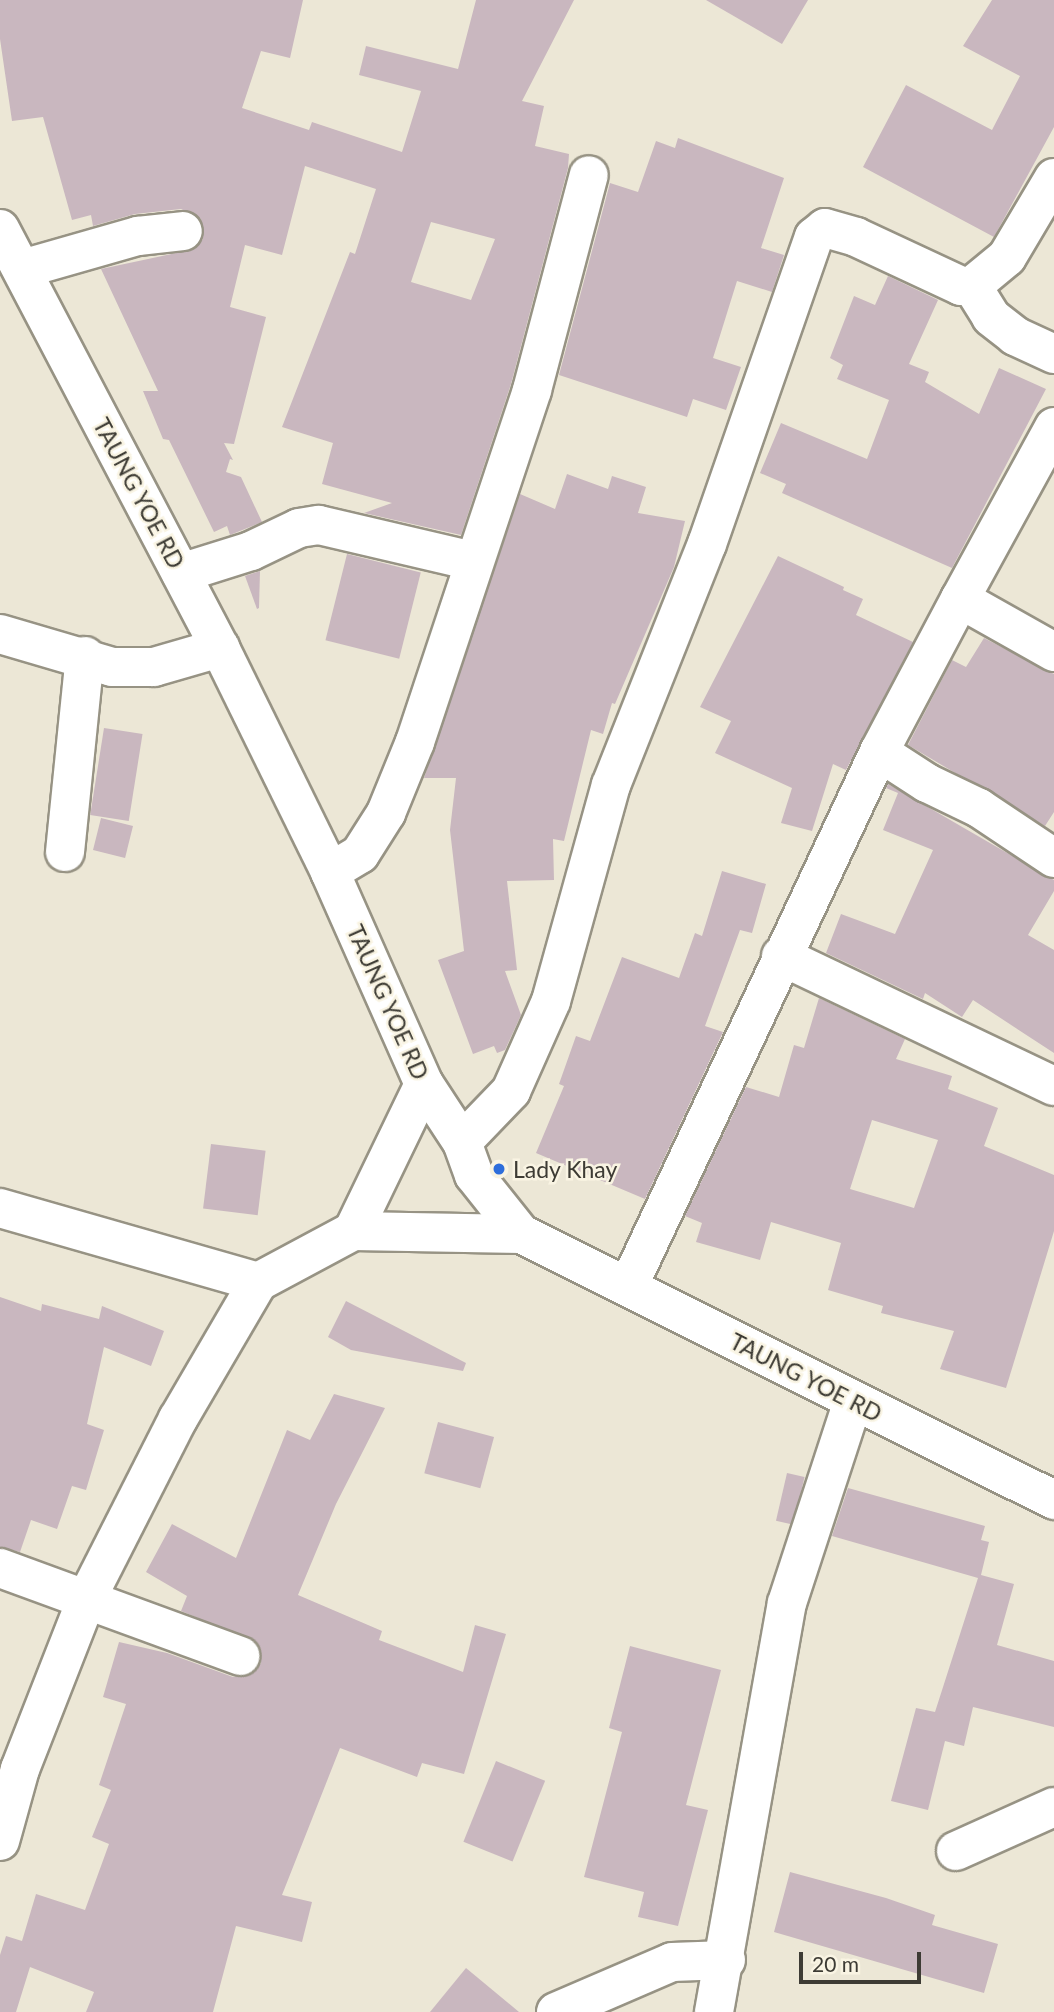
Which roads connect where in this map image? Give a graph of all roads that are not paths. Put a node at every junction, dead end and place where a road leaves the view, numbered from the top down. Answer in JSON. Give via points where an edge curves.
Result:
{"nodes":[{"id":1,"x":589,"y":175,"type":"dead end"},
{"id":2,"x":1054,"y":178,"type":"edge"},
{"id":3,"x":0,"y":229,"type":"edge"},
{"id":4,"x":183,"y":231,"type":"dead end"},
{"id":5,"x":22,"y":269,"type":"junction"},
{"id":6,"x":972,"y":286,"type":"junction"},
{"id":7,"x":1054,"y":354,"type":"edge"},
{"id":8,"x":1054,"y":427,"type":"edge"},
{"id":9,"x":1043,"y":474,"type":"edge"},
{"id":10,"x":472,"y":561,"type":"junction"},
{"id":11,"x":181,"y":573,"type":"junction"},
{"id":12,"x":960,"y":599,"type":"junction"},
{"id":13,"x":0,"y":634,"type":"edge"},
{"id":14,"x":220,"y":648,"type":"junction"},
{"id":15,"x":1054,"y":652,"type":"edge"},
{"id":16,"x":85,"y":656,"type":"junction"},
{"id":17,"x":879,"y":752,"type":"junction"},
{"id":18,"x":65,"y":852,"type":"dead end"},
{"id":19,"x":1054,"y":858,"type":"edge"},
{"id":20,"x":330,"y":873,"type":"junction"},
{"id":21,"x":781,"y":956,"type":"junction"},
{"id":22,"x":424,"y":1084,"type":"junction"},
{"id":23,"x":1054,"y":1086,"type":"edge"},
{"id":24,"x":461,"y":1142,"type":"junction"},
{"id":25,"x":0,"y":1208,"type":"edge"},
{"id":26,"x":352,"y":1231,"type":"junction"},
{"id":27,"x":521,"y":1234,"type":"junction"},
{"id":28,"x":258,"y":1282,"type":"junction"},
{"id":29,"x":628,"y":1287,"type":"junction"},
{"id":30,"x":853,"y":1401,"type":"junction"},
{"id":31,"x":1054,"y":1500,"type":"edge"},
{"id":32,"x":0,"y":1569,"type":"edge"},
{"id":33,"x":87,"y":1598,"type":"junction"},
{"id":34,"x":240,"y":1656,"type":"dead end"},
{"id":35,"x":10,"y":1769,"type":"edge"},
{"id":36,"x":1054,"y":1807,"type":"edge"},
{"id":37,"x":0,"y":1841,"type":"edge"},
{"id":38,"x":956,"y":1851,"type":"dead end"},
{"id":39,"x":726,"y":1960,"type":"junction"},
{"id":40,"x":556,"y":2012,"type":"edge"},
{"id":41,"x":714,"y":2012,"type":"edge"}],
"edges":[{"from":1,"to":10,"type":"street","via":[[533,390]]},
{"from":2,"to":6,"type":"street","via":[[1007,257]]},
{"from":3,"to":5,"type":"street","name":"TAUNG YOE RD"},
{"from":4,"to":5,"type":"street","via":[[138,236]]},
{"from":5,"to":11,"type":"street","name":"TAUNG YOE RD"},
{"from":6,"to":7,"type":"street","via":[[992,317],[1007,330]]},
{"from":6,"to":24,"type":"street","via":[[961,286],[856,237],[825,228],[814,237],[707,544],[611,785],[551,1002],[511,1091]]},
{"from":8,"to":9,"type":"street"},
{"from":9,"to":12,"type":"street"},
{"from":10,"to":11,"type":"street","via":[[319,525],[299,528],[251,551]]},
{"from":10,"to":20,"type":"street","via":[[415,742],[386,813],[360,854]]},
{"from":11,"to":14,"type":"street","name":"TAUNG YOE RD"},
{"from":12,"to":15,"type":"street"},
{"from":12,"to":17,"type":"street"},
{"from":13,"to":16,"type":"street"},
{"from":14,"to":16,"type":"street","via":[[154,667],[112,667]]},
{"from":14,"to":20,"type":"street","name":"TAUNG YOE RD"},
{"from":16,"to":18,"type":"street"},
{"from":17,"to":19,"type":"street","via":[[927,783],[979,808]]},
{"from":17,"to":21,"type":"street"},
{"from":20,"to":22,"type":"street","name":"TAUNG YOE RD"},
{"from":21,"to":23,"type":"street"},
{"from":21,"to":29,"type":"street"},
{"from":22,"to":24,"type":"street","name":"TAUNG YOE RD"},
{"from":22,"to":26,"type":"street"},
{"from":24,"to":27,"type":"street","name":"TAUNG YOE RD","via":[[474,1175]]},
{"from":25,"to":28,"type":"street"},
{"from":26,"to":27,"type":"street"},
{"from":26,"to":28,"type":"street"},
{"from":27,"to":29,"type":"street","name":"TAUNG YOE RD"},
{"from":28,"to":33,"type":"street","via":[[178,1419]]},
{"from":29,"to":30,"type":"street","name":"TAUNG YOE RD"},
{"from":30,"to":31,"type":"street","name":"TAUNG YOE RD"},
{"from":30,"to":39,"type":"street","via":[[787,1603]]},
{"from":32,"to":33,"type":"street"},
{"from":33,"to":34,"type":"street"},
{"from":33,"to":35,"type":"street"},
{"from":35,"to":37,"type":"street"},
{"from":36,"to":38,"type":"street"},
{"from":39,"to":40,"type":"street","via":[[672,1962]]},
{"from":39,"to":41,"type":"street"}]}
